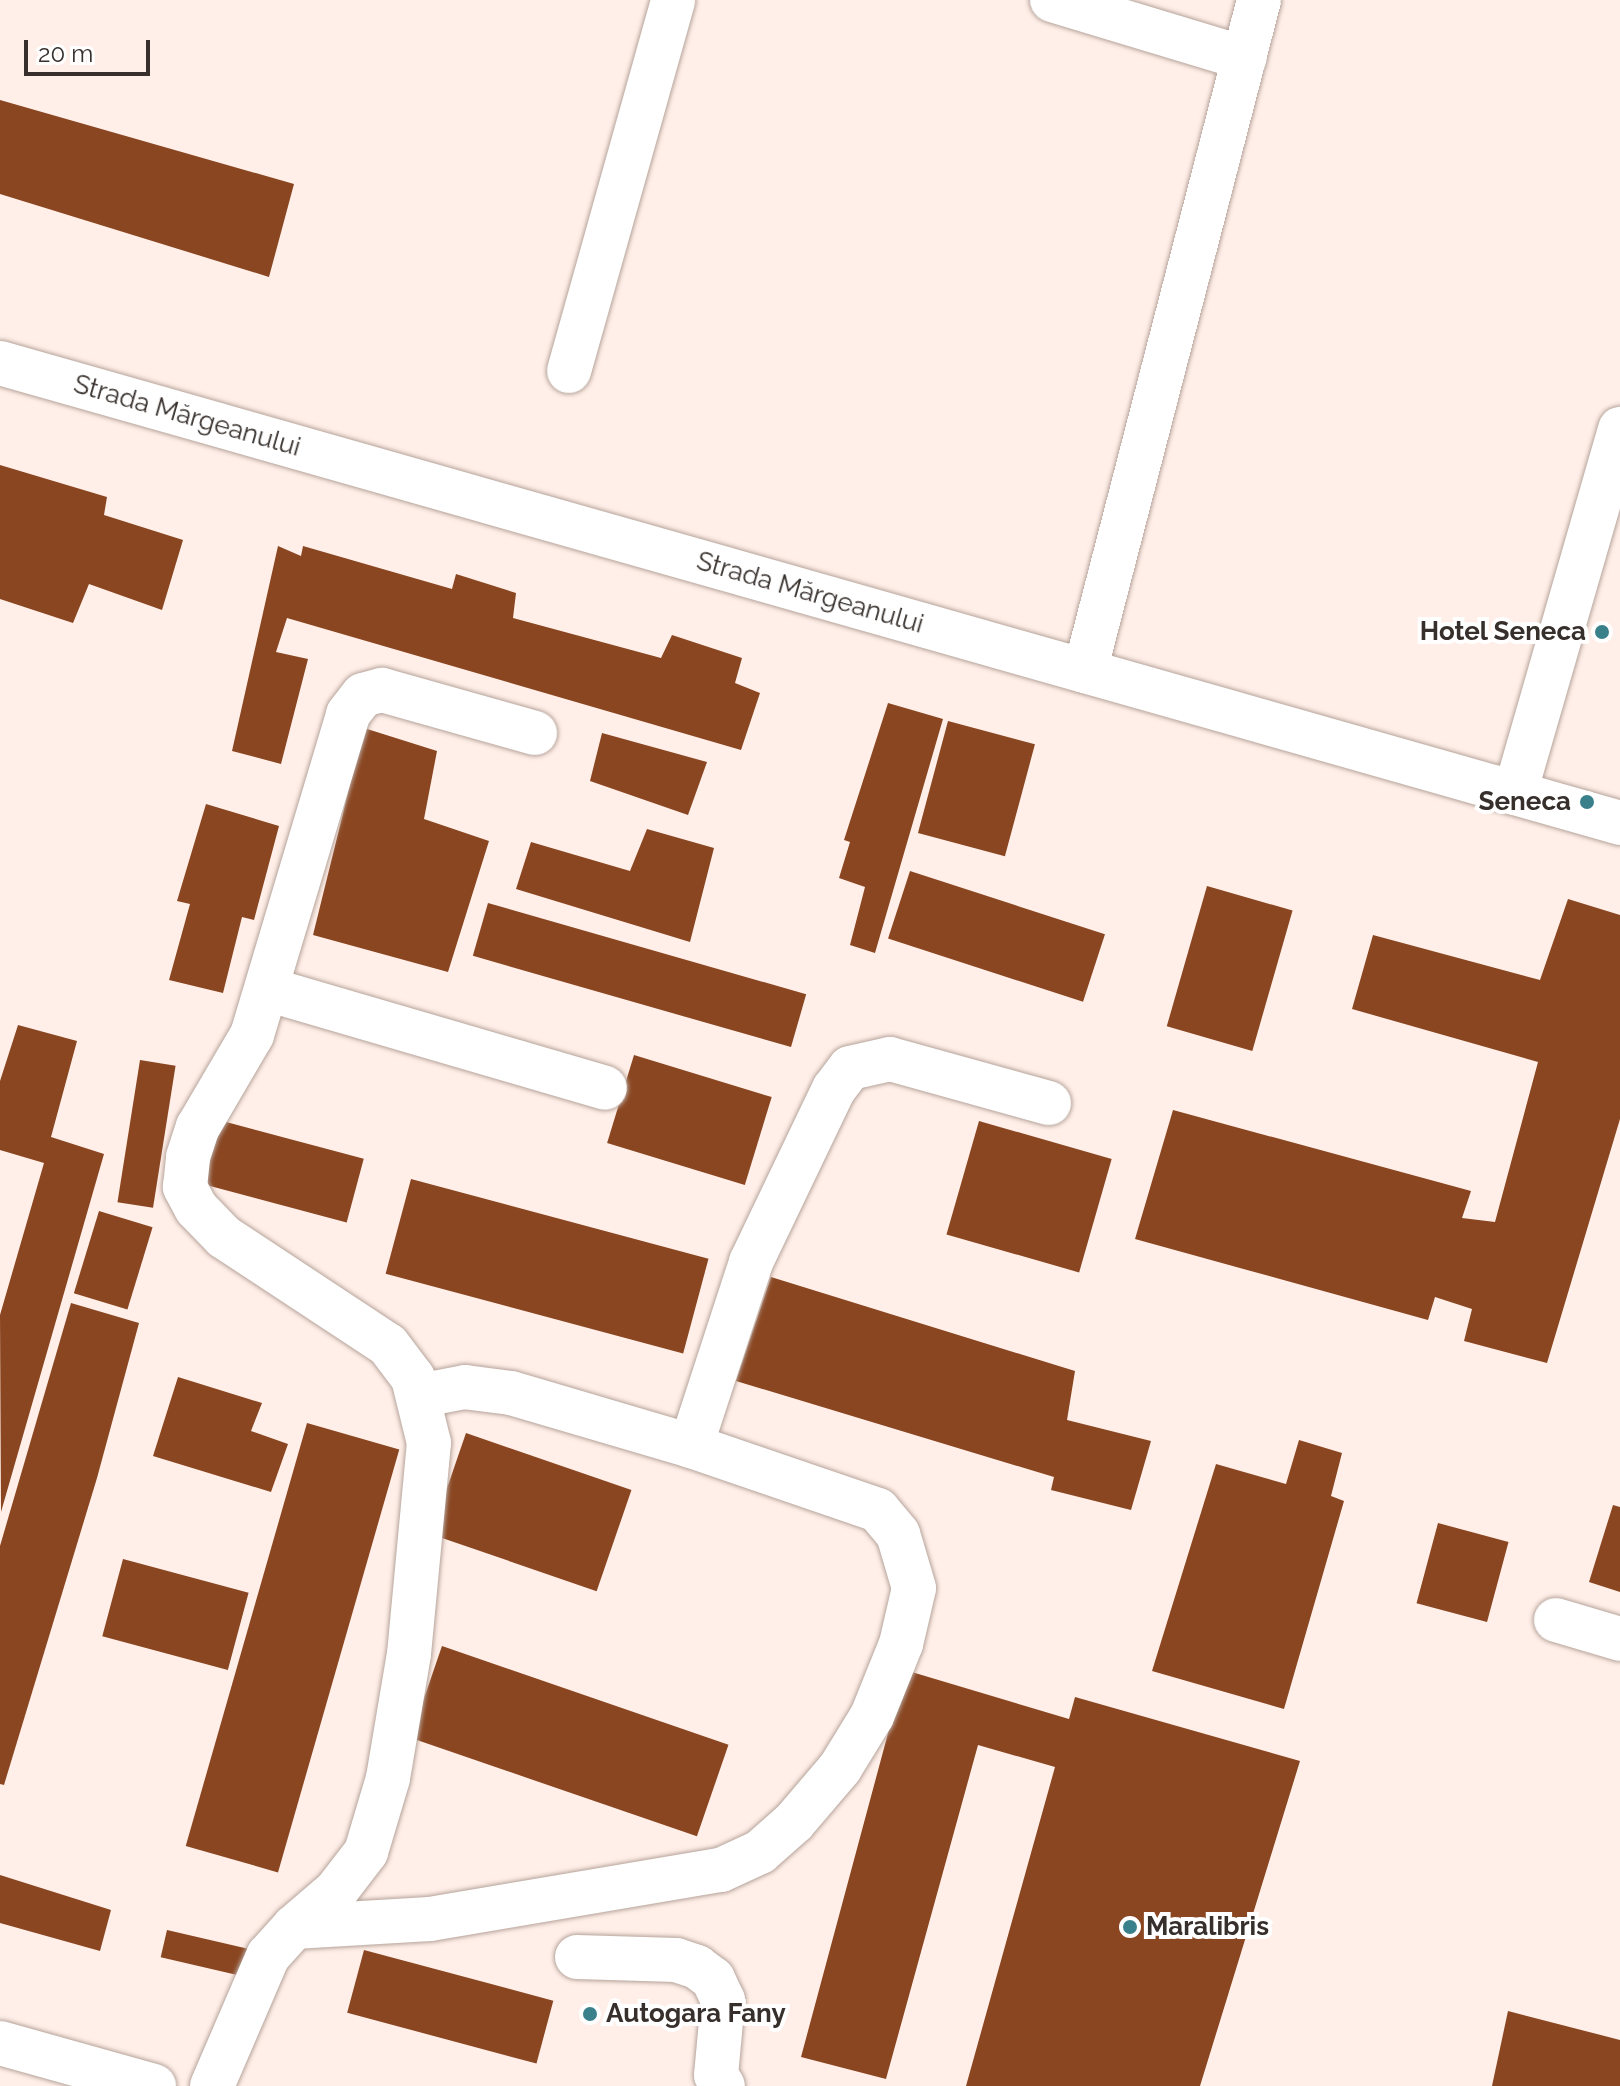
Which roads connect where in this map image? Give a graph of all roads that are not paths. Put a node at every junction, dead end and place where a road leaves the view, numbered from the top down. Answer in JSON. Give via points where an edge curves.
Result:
{"nodes":[{"id":1,"x":673,"y":0,"type":"edge"},
{"id":2,"x":1052,"y":0,"type":"edge"},
{"id":3,"x":1259,"y":0,"type":"edge"},
{"id":4,"x":1244,"y":58,"type":"junction"},
{"id":5,"x":0,"y":363,"type":"edge"},
{"id":6,"x":569,"y":371,"type":"dead end"},
{"id":7,"x":1620,"y":429,"type":"edge"},
{"id":8,"x":1085,"y":671,"type":"junction"},
{"id":9,"x":535,"y":733,"type":"dead end"},
{"id":10,"x":1515,"y":793,"type":"junction"},
{"id":11,"x":1620,"y":823,"type":"edge"},
{"id":12,"x":267,"y":989,"type":"junction"},
{"id":13,"x":605,"y":1088,"type":"dead end"},
{"id":14,"x":1049,"y":1103,"type":"dead end"},
{"id":15,"x":418,"y":1396,"type":"junction"},
{"id":16,"x":691,"y":1446,"type":"junction"},
{"id":17,"x":1556,"y":1620,"type":"dead end"},
{"id":18,"x":1620,"y":1639,"type":"edge"},
{"id":19,"x":294,"y":1927,"type":"junction"},
{"id":20,"x":577,"y":1957,"type":"dead end"},
{"id":21,"x":0,"y":2043,"type":"edge"},
{"id":22,"x":154,"y":2086,"type":"edge"},
{"id":23,"x":212,"y":2086,"type":"edge"},
{"id":24,"x":723,"y":2086,"type":"edge"}],
"edges":[{"from":1,"to":6,"type":"street"},
{"from":2,"to":4,"type":"street"},
{"from":3,"to":4,"type":"street"},
{"from":4,"to":8,"type":"street"},
{"from":5,"to":8,"type":"street","name":"Strada Mărgeanului"},
{"from":7,"to":10,"type":"street"},
{"from":8,"to":10,"type":"street","name":"Strada Mărgeanului"},
{"from":9,"to":12,"type":"street","via":[[382,690],[363,695],[348,714]]},
{"from":10,"to":11,"type":"street","name":"Strada Mărgeanului"},
{"from":12,"to":13,"type":"street"},
{"from":12,"to":15,"type":"street","via":[[239,1062],[198,1127],[185,1187],[196,1208],[224,1237],[388,1345],[413,1378]]},
{"from":14,"to":16,"type":"street","via":[[890,1059],[850,1068],[834,1089],[751,1262]]},
{"from":15,"to":16,"type":"street","via":[[465,1387],[511,1393]]},
{"from":15,"to":19,"type":"street","via":[[429,1443],[424,1508],[409,1654],[388,1778],[366,1852],[336,1891]]},
{"from":16,"to":19,"type":"street","via":[[878,1510],[898,1534],[914,1588],[901,1644],[872,1716],[840,1768],[760,1852],[721,1870],[430,1919]]},
{"from":17,"to":18,"type":"street"},
{"from":19,"to":23,"type":"street","via":[[268,1956]]},
{"from":20,"to":24,"type":"street","via":[[676,1960],[713,1979],[723,2000],[716,2075]]},
{"from":21,"to":22,"type":"street"}]}
